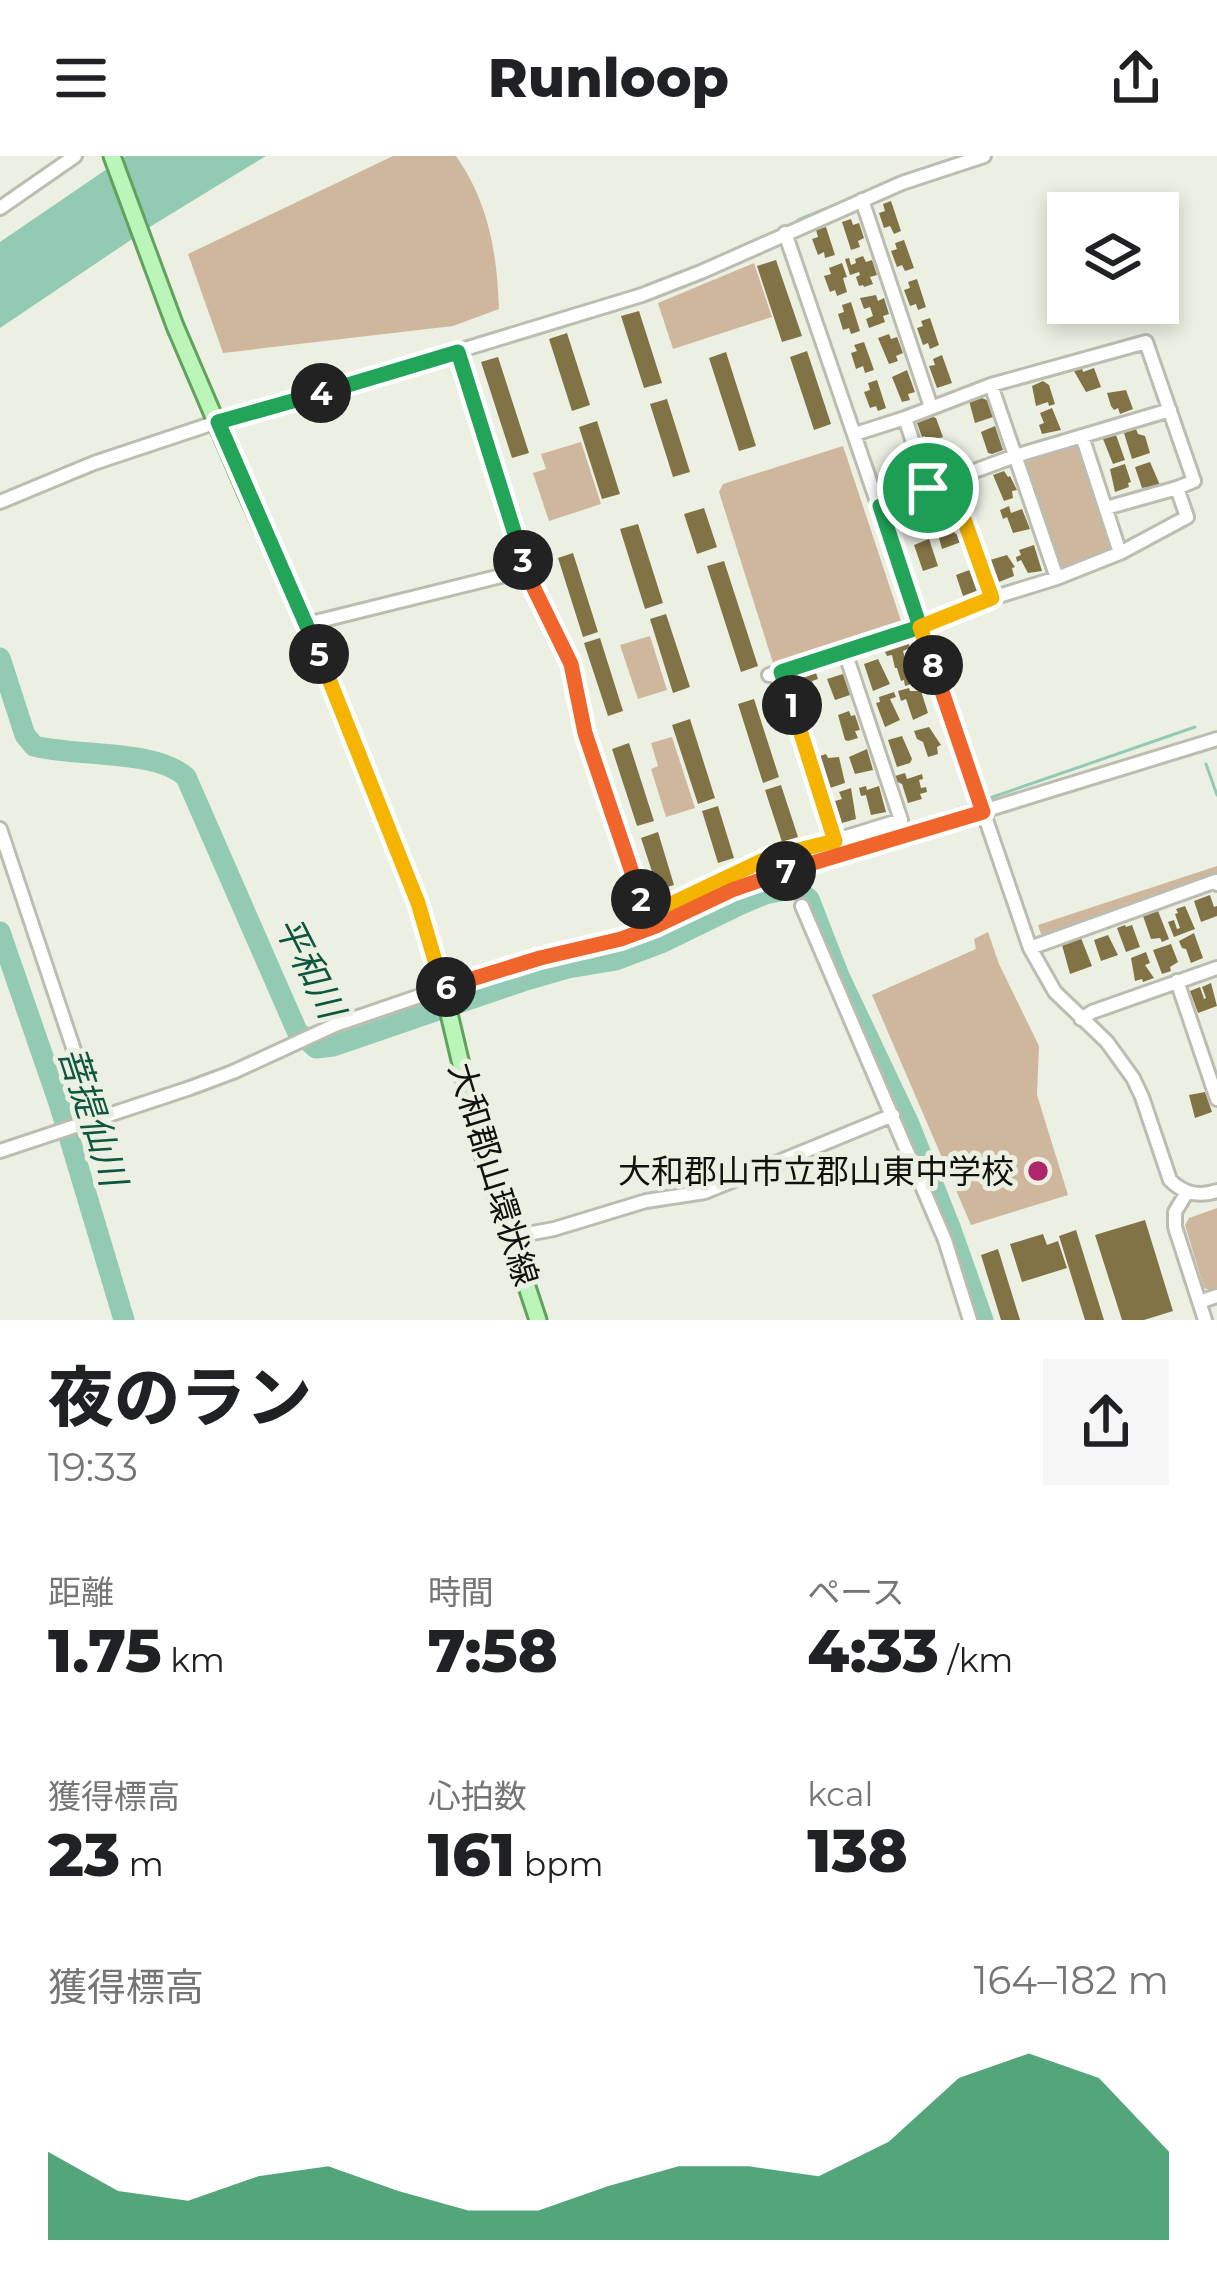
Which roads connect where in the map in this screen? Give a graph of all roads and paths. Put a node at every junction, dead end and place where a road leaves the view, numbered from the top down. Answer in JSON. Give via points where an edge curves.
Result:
{"nodes":[{"id":1,"x":75,"y":156,"type":"edge"},
{"id":2,"x":112,"y":156,"type":"edge"},
{"id":3,"x":984,"y":156,"type":"edge"},
{"id":4,"x":862,"y":200,"type":"junction"},
{"id":5,"x":0,"y":208,"type":"edge"},
{"id":6,"x":785,"y":233,"type":"junction"},
{"id":7,"x":458,"y":352,"type":"junction"},
{"id":8,"x":992,"y":385,"type":"junction"},
{"id":9,"x":931,"y":407,"type":"junction"},
{"id":10,"x":1170,"y":410,"type":"junction"},
{"id":11,"x":904,"y":418,"type":"junction"},
{"id":12,"x":218,"y":422,"type":"junction"},
{"id":13,"x":855,"y":434,"type":"junction"},
{"id":14,"x":1082,"y":436,"type":"junction"},
{"id":15,"x":1016,"y":456,"type":"junction"},
{"id":16,"x":950,"y":480,"type":"junction"},
{"id":17,"x":928,"y":488,"type":"junction"},
{"id":18,"x":1177,"y":488,"type":"junction"},
{"id":19,"x":0,"y":502,"type":"edge"},
{"id":20,"x":880,"y":506,"type":"junction"},
{"id":21,"x":1106,"y":508,"type":"junction"},
{"id":22,"x":1120,"y":554,"type":"junction"},
{"id":23,"x":525,"y":570,"type":"junction"},
{"id":24,"x":1057,"y":578,"type":"junction"},
{"id":25,"x":992,"y":598,"type":"junction"},
{"id":26,"x":307,"y":624,"type":"junction"},
{"id":27,"x":920,"y":627,"type":"junction"},
{"id":28,"x":845,"y":652,"type":"junction"},
{"id":29,"x":1217,"y":739,"type":"edge"},
{"id":30,"x":983,"y":812,"type":"junction"},
{"id":31,"x":0,"y":829,"type":"edge"},
{"id":32,"x":835,"y":841,"type":"junction"},
{"id":33,"x":1217,"y":884,"type":"edge"},
{"id":34,"x":802,"y":906,"type":"dead end"},
{"id":35,"x":1030,"y":948,"type":"junction"},
{"id":36,"x":1217,"y":968,"type":"edge"},
{"id":37,"x":1177,"y":981,"type":"junction"},
{"id":38,"x":446,"y":1003,"type":"junction"},
{"id":39,"x":1081,"y":1018,"type":"junction"},
{"id":40,"x":1217,"y":1099,"type":"edge"},
{"id":41,"x":892,"y":1115,"type":"junction"},
{"id":42,"x":95,"y":1120,"type":"junction"},
{"id":43,"x":0,"y":1151,"type":"edge"},
{"id":44,"x":1217,"y":1191,"type":"edge"},
{"id":45,"x":1187,"y":1192,"type":"junction"},
{"id":46,"x":511,"y":1237,"type":"junction"},
{"id":47,"x":1217,"y":1296,"type":"edge"},
{"id":48,"x":1199,"y":1302,"type":"junction"},
{"id":49,"x":538,"y":1320,"type":"edge"},
{"id":50,"x":970,"y":1320,"type":"edge"},
{"id":51,"x":1205,"y":1320,"type":"edge"}],
"edges":[{"from":1,"to":5,"type":"street"},
{"from":2,"to":12,"type":"main road","name":"大和郡山環状線"},
{"from":3,"to":4,"type":"street"},
{"from":4,"to":6,"type":"street"},
{"from":4,"to":9,"type":"street"},
{"from":6,"to":7,"type":"street","via":[[642,295]]},
{"from":6,"to":13,"type":"street"},
{"from":7,"to":12,"type":"street"},
{"from":7,"to":23,"type":"street"},
{"from":8,"to":9,"type":"street"},
{"from":8,"to":10,"type":"street","via":[[1146,342]]},
{"from":8,"to":15,"type":"street"},
{"from":9,"to":11,"type":"street"},
{"from":10,"to":14,"type":"street"},
{"from":10,"to":18,"type":"street","via":[[1194,481]]},
{"from":11,"to":13,"type":"street"},
{"from":11,"to":17,"type":"street"},
{"from":12,"to":19,"type":"street"},
{"from":12,"to":26,"type":"main road","name":"大和郡山環状線"},
{"from":13,"to":20,"type":"street"},
{"from":14,"to":15,"type":"street"},
{"from":14,"to":21,"type":"street"},
{"from":15,"to":16,"type":"street"},
{"from":15,"to":24,"type":"street"},
{"from":16,"to":17,"type":"street"},
{"from":16,"to":25,"type":"street"},
{"from":17,"to":20,"type":"street"},
{"from":18,"to":21,"type":"street"},
{"from":18,"to":22,"type":"street","via":[[1187,517]]},
{"from":20,"to":27,"type":"street"},
{"from":21,"to":22,"type":"street"},
{"from":22,"to":24,"type":"street"},
{"from":23,"to":26,"type":"street"},
{"from":23,"to":32,"type":"street","via":[[571,664],[585,733],[645,910],[770,857]]},
{"from":24,"to":25,"type":"street"},
{"from":25,"to":27,"type":"street"},
{"from":26,"to":38,"type":"main road","name":"大和郡山環状線","via":[[418,903]]},
{"from":27,"to":28,"type":"street"},
{"from":27,"to":30,"type":"street"},
{"from":28,"to":32,"type":"street","via":[[902,820]]},
{"from":28,"to":32,"type":"street","via":[[775,674]]},
{"from":29,"to":30,"type":"street"},
{"from":30,"to":35,"type":"street"},
{"from":30,"to":38,"type":"street","via":[[732,890],[621,939],[540,958]]},
{"from":31,"to":42,"type":"street"},
{"from":33,"to":35,"type":"street"},
{"from":34,"to":41,"type":"street"},
{"from":35,"to":39,"type":"street"},
{"from":36,"to":37,"type":"street"},
{"from":37,"to":39,"type":"street"},
{"from":37,"to":40,"type":"street"},
{"from":38,"to":42,"type":"street","via":[[335,1025]]},
{"from":38,"to":46,"type":"main road","name":"大和郡山環状線"},
{"from":39,"to":45,"type":"street","via":[[1133,1078],[1167,1174]]},
{"from":41,"to":46,"type":"street","via":[[705,1192]]},
{"from":41,"to":50,"type":"street"},
{"from":42,"to":43,"type":"street"},
{"from":44,"to":45,"type":"street"},
{"from":45,"to":48,"type":"street","via":[[1175,1227]]},
{"from":46,"to":49,"type":"main road","name":"大和郡山環状線"},
{"from":47,"to":48,"type":"street"},
{"from":48,"to":51,"type":"street"}]}
